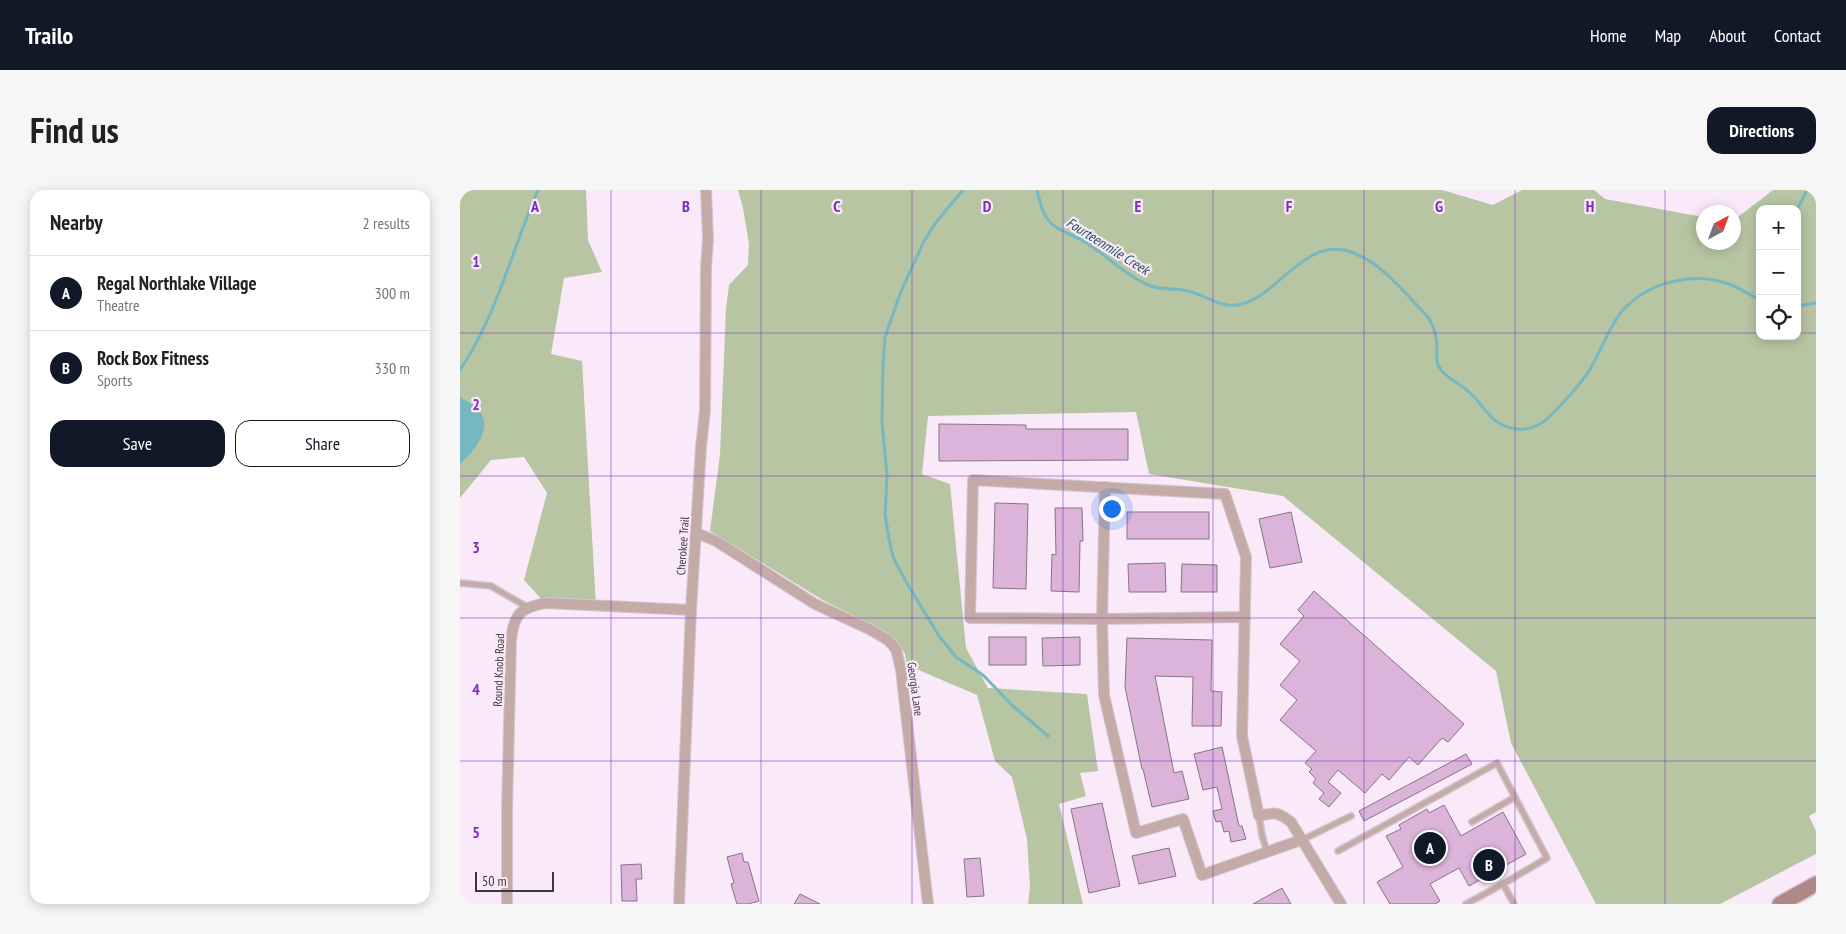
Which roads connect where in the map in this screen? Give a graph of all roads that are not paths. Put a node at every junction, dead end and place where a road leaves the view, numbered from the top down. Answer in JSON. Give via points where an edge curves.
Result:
{"nodes":[{"id":1,"x":706,"y":190,"type":"edge"},
{"id":2,"x":1105,"y":487,"type":"junction"},
{"id":3,"x":696,"y":533,"type":"junction"},
{"id":4,"x":460,"y":583,"type":"edge"},
{"id":5,"x":527,"y":606,"type":"junction"},
{"id":6,"x":691,"y":610,"type":"junction"},
{"id":7,"x":1244,"y":617,"type":"junction"},
{"id":8,"x":1102,"y":619,"type":"junction"},
{"id":9,"x":1516,"y":797,"type":"junction"},
{"id":10,"x":1259,"y":816,"type":"junction"},
{"id":11,"x":1351,"y":816,"type":"dead end"},
{"id":12,"x":1472,"y":822,"type":"dead end"},
{"id":13,"x":1301,"y":840,"type":"junction"},
{"id":14,"x":1338,"y":851,"type":"dead end"},
{"id":15,"x":1268,"y":852,"type":"junction"},
{"id":16,"x":1503,"y":884,"type":"junction"},
{"id":17,"x":1816,"y":884,"type":"edge"},
{"id":18,"x":507,"y":904,"type":"edge"},
{"id":19,"x":679,"y":904,"type":"edge"},
{"id":20,"x":928,"y":904,"type":"edge"},
{"id":21,"x":1341,"y":904,"type":"edge"},
{"id":22,"x":1466,"y":904,"type":"edge"},
{"id":23,"x":1514,"y":904,"type":"edge"},
{"id":24,"x":1780,"y":904,"type":"edge"}],
"edges":[{"from":1,"to":3,"type":"street","name":"Cherokee Trail","via":[[705,410]]},
{"from":2,"to":7,"type":"street","via":[[1225,494],[1246,557]]},
{"from":2,"to":8,"type":"street"},
{"from":2,"to":8,"type":"street","via":[[973,480],[970,618]]},
{"from":3,"to":6,"type":"street","name":"Cherokee Trail"},
{"from":3,"to":20,"type":"street","name":"Georgia Lane","via":[[716,541],[815,604],[888,640],[896,649]]},
{"from":4,"to":5,"type":"lane","via":[[491,586]]},
{"from":5,"to":6,"type":"street","via":[[564,603]]},
{"from":5,"to":18,"type":"street","name":"Round Knob Road","via":[[517,618],[512,640]]},
{"from":6,"to":19,"type":"street","name":"Cherokee Trail"},
{"from":7,"to":8,"type":"street"},
{"from":7,"to":10,"type":"street","via":[[1242,736]]},
{"from":8,"to":15,"type":"street","via":[[1104,695],[1136,833],[1183,819],[1202,875]]},
{"from":9,"to":12,"type":"lane"},
{"from":9,"to":14,"type":"lane","via":[[1497,764]]},
{"from":9,"to":16,"type":"lane","via":[[1547,858]]},
{"from":10,"to":13,"type":"street","via":[[1280,814],[1291,822]]},
{"from":10,"to":15,"type":"lane"},
{"from":11,"to":13,"type":"lane"},
{"from":13,"to":15,"type":"street"},
{"from":13,"to":21,"type":"street"},
{"from":16,"to":22,"type":"lane"},
{"from":16,"to":23,"type":"lane"},
{"from":17,"to":24,"type":"main road"}]}
